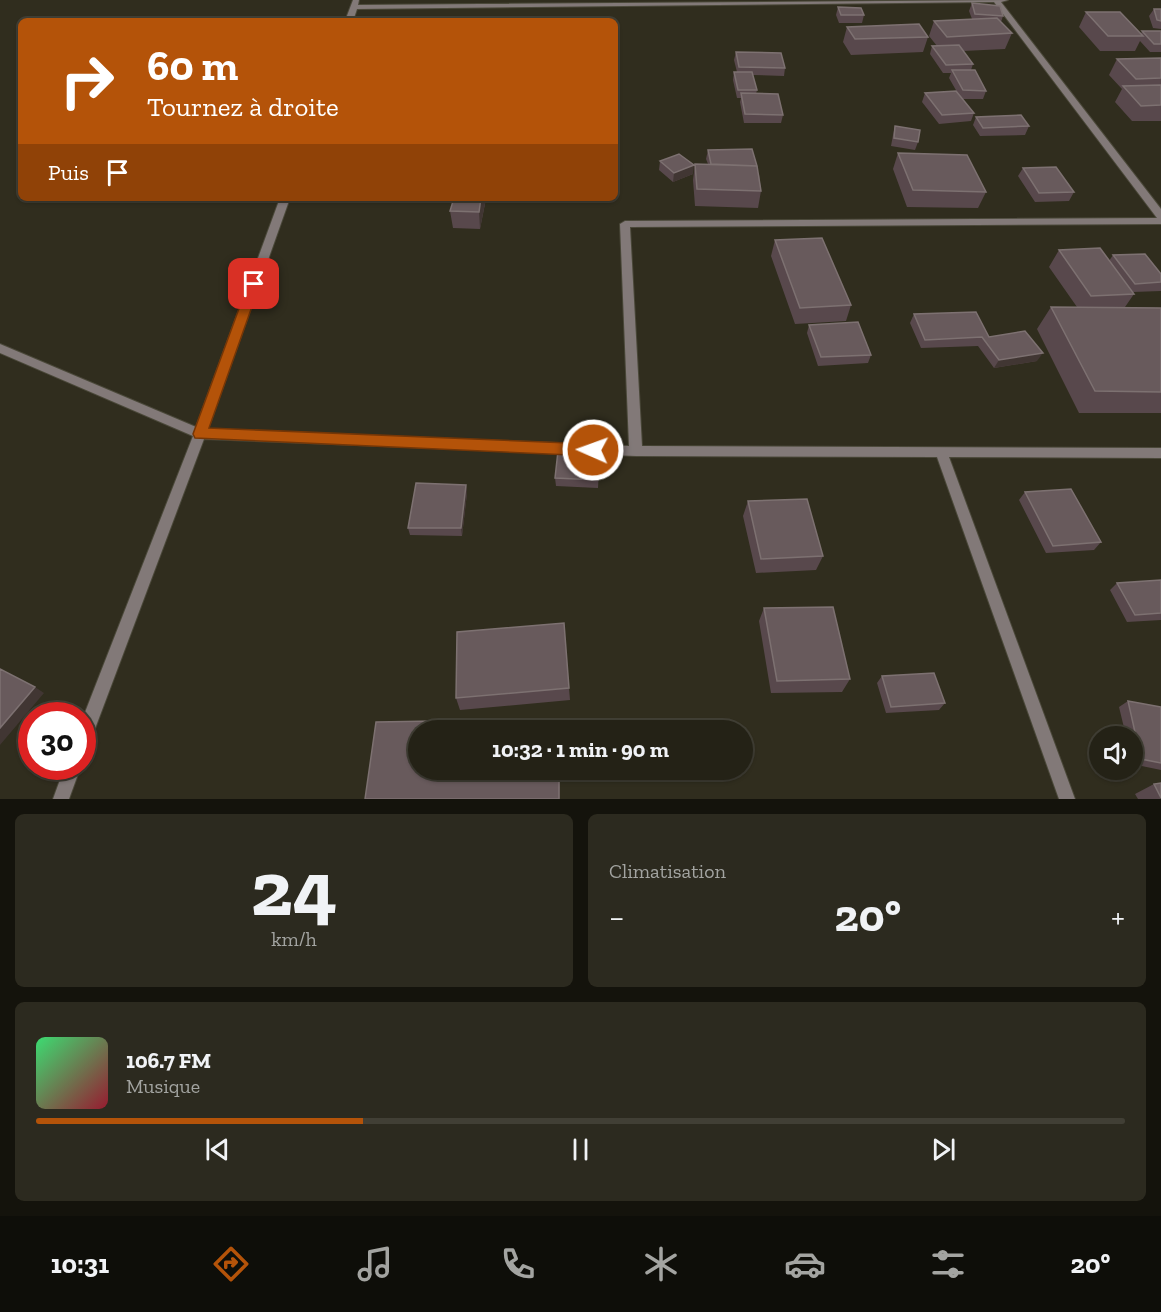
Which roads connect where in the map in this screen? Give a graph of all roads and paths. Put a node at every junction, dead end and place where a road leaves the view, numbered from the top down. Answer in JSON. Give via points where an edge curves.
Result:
{"nodes":[{"id":1,"x":996,"y":0,"type":"edge"},
{"id":2,"x":1004,"y":0,"type":"edge"},
{"id":3,"x":356,"y":3,"type":"edge"},
{"id":4,"x":350,"y":18,"type":"edge"},
{"id":5,"x":284,"y":201,"type":"edge"},
{"id":6,"x":1161,"y":216,"type":"edge"},
{"id":7,"x":1161,"y":221,"type":"edge"},
{"id":8,"x":0,"y":348,"type":"edge"},
{"id":9,"x":200,"y":434,"type":"junction"},
{"id":10,"x":636,"y":451,"type":"junction"},
{"id":11,"x":941,"y":452,"type":"junction"},
{"id":12,"x":1161,"y":453,"type":"edge"},
{"id":13,"x":96,"y":705,"type":"edge"},
{"id":14,"x":68,"y":780,"type":"edge"},
{"id":15,"x":61,"y":799,"type":"edge"},
{"id":16,"x":1067,"y":799,"type":"edge"}],
"edges":[{"from":1,"to":2,"type":"street"},
{"from":1,"to":3,"type":"street"},
{"from":1,"to":6,"type":"street"},
{"from":3,"to":4,"type":"street"},
{"from":5,"to":9,"type":"street"},
{"from":7,"to":10,"type":"street","via":[[625,224]]},
{"from":8,"to":9,"type":"street"},
{"from":9,"to":10,"type":"street"},
{"from":9,"to":13,"type":"street"},
{"from":10,"to":11,"type":"street"},
{"from":11,"to":12,"type":"street"},
{"from":11,"to":16,"type":"street"},
{"from":14,"to":15,"type":"street"}]}
